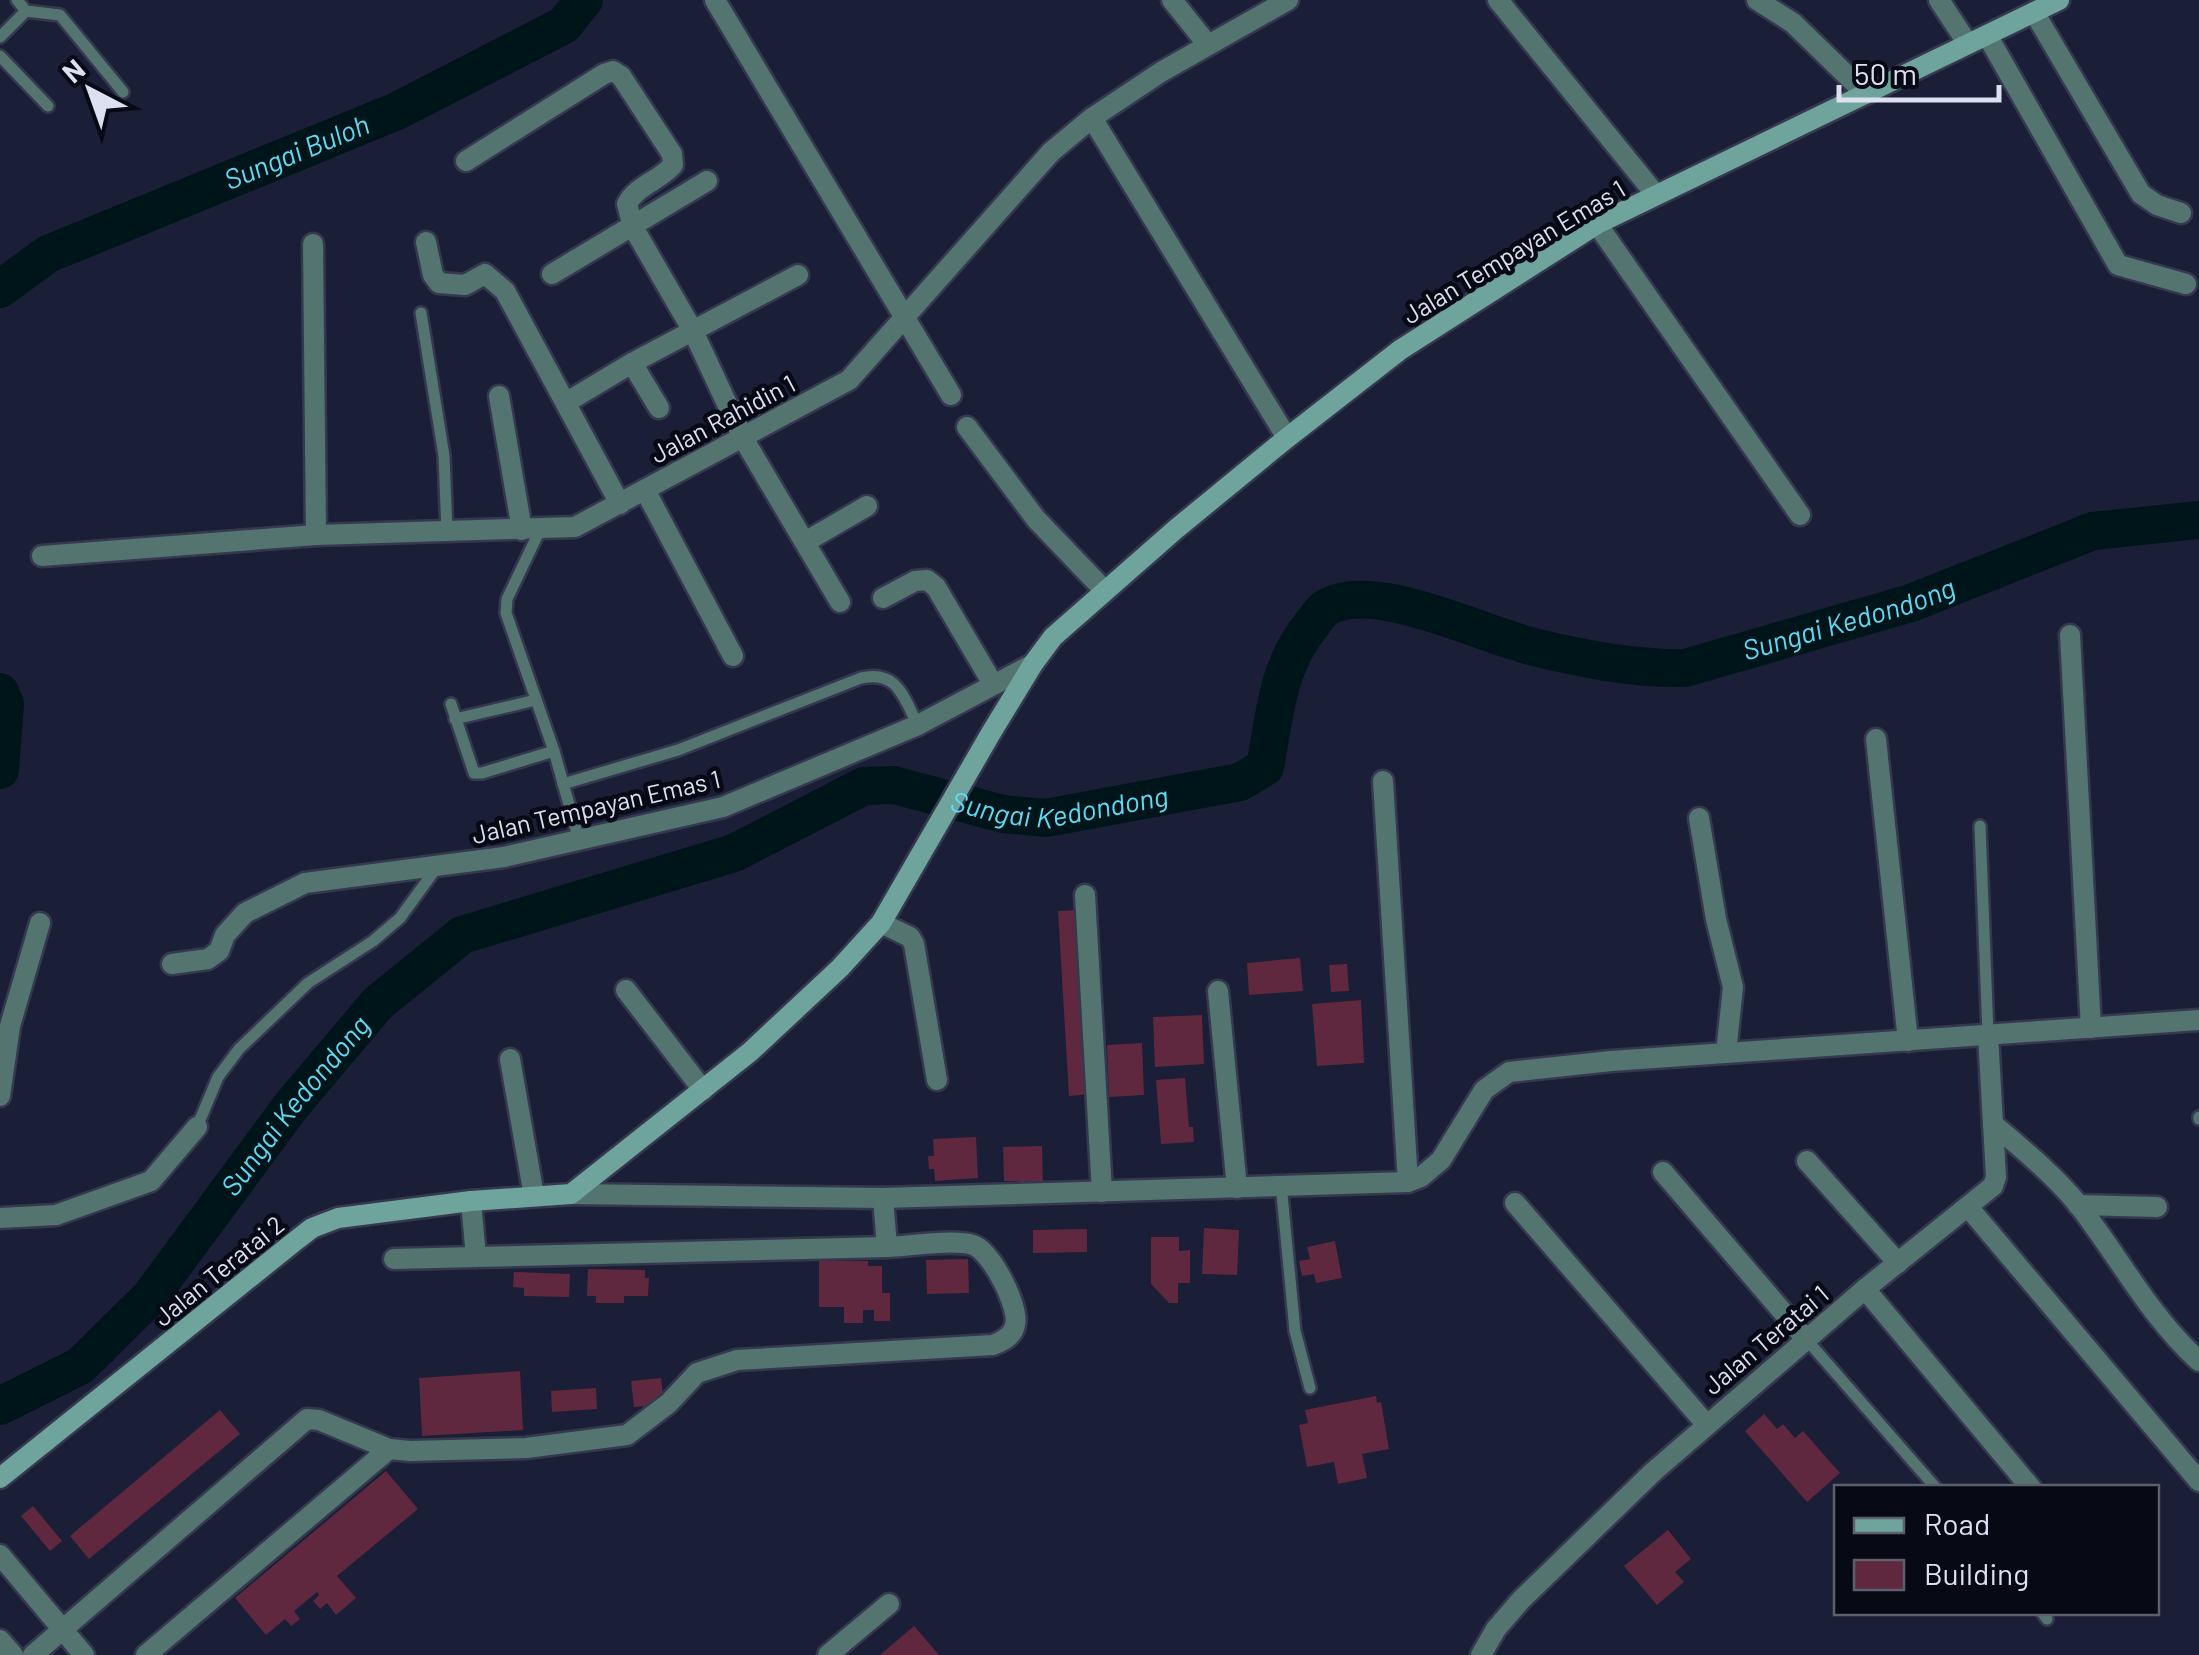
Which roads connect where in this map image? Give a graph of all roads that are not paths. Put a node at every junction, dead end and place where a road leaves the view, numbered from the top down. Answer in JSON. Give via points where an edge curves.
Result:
{"nodes":[{"id":1,"x":17,"y":0,"type":"edge"},
{"id":2,"x":716,"y":0,"type":"edge"},
{"id":3,"x":1172,"y":0,"type":"edge"},
{"id":4,"x":1288,"y":0,"type":"edge"},
{"id":5,"x":1498,"y":0,"type":"edge"},
{"id":6,"x":1757,"y":0,"type":"edge"},
{"id":7,"x":1939,"y":0,"type":"edge"},
{"id":8,"x":2059,"y":0,"type":"edge"},
{"id":9,"x":26,"y":11,"type":"junction"},
{"id":10,"x":2034,"y":12,"type":"junction"},
{"id":11,"x":0,"y":37,"type":"edge"},
{"id":12,"x":1977,"y":40,"type":"junction"},
{"id":13,"x":1208,"y":45,"type":"junction"},
{"id":14,"x":0,"y":56,"type":"edge"},
{"id":15,"x":123,"y":92,"type":"dead end"},
{"id":16,"x":1866,"y":94,"type":"junction"},
{"id":17,"x":48,"y":106,"type":"dead end"},
{"id":18,"x":1092,"y":118,"type":"junction"},
{"id":19,"x":466,"y":161,"type":"dead end"},
{"id":20,"x":707,"y":182,"type":"dead end"},
{"id":21,"x":1656,"y":196,"type":"junction"},
{"id":22,"x":2181,"y":213,"type":"dead end"},
{"id":23,"x":1597,"y":224,"type":"junction"},
{"id":24,"x":633,"y":227,"type":"junction"},
{"id":25,"x":426,"y":242,"type":"dead end"},
{"id":26,"x":313,"y":244,"type":"dead end"},
{"id":27,"x":552,"y":274,"type":"dead end"},
{"id":28,"x":798,"y":276,"type":"dead end"},
{"id":29,"x":2186,"y":284,"type":"dead end"},
{"id":30,"x":421,"y":314,"type":"dead end"},
{"id":31,"x":905,"y":320,"type":"junction"},
{"id":32,"x":693,"y":330,"type":"junction"},
{"id":33,"x":632,"y":363,"type":"junction"},
{"id":34,"x":498,"y":396,"type":"dead end"},
{"id":35,"x":951,"y":396,"type":"dead end"},
{"id":36,"x":567,"y":402,"type":"junction"},
{"id":37,"x":660,"y":408,"type":"dead end"},
{"id":38,"x":967,"y":427,"type":"dead end"},
{"id":39,"x":743,"y":438,"type":"junction"},
{"id":40,"x":1288,"y":438,"type":"junction"},
{"id":41,"x":645,"y":490,"type":"junction"},
{"id":42,"x":620,"y":504,"type":"junction"},
{"id":43,"x":867,"y":506,"type":"dead end"},
{"id":44,"x":1800,"y":514,"type":"dead end"},
{"id":45,"x":531,"y":530,"type":"junction"},
{"id":46,"x":447,"y":532,"type":"junction"},
{"id":47,"x":316,"y":535,"type":"junction"},
{"id":48,"x":805,"y":542,"type":"junction"},
{"id":49,"x":42,"y":556,"type":"dead end"},
{"id":50,"x":1104,"y":591,"type":"junction"},
{"id":51,"x":883,"y":598,"type":"dead end"},
{"id":52,"x":840,"y":602,"type":"dead end"},
{"id":53,"x":2070,"y":634,"type":"dead end"},
{"id":54,"x":733,"y":656,"type":"dead end"},
{"id":55,"x":1033,"y":664,"type":"junction"},
{"id":56,"x":992,"y":684,"type":"junction"},
{"id":57,"x":536,"y":700,"type":"junction"},
{"id":58,"x":451,"y":704,"type":"dead end"},
{"id":59,"x":455,"y":719,"type":"junction"},
{"id":60,"x":918,"y":725,"type":"junction"},
{"id":61,"x":1876,"y":739,"type":"dead end"},
{"id":62,"x":554,"y":752,"type":"junction"},
{"id":63,"x":1383,"y":780,"type":"dead end"},
{"id":64,"x":563,"y":784,"type":"junction"},
{"id":65,"x":1699,"y":818,"type":"dead end"},
{"id":66,"x":1980,"y":826,"type":"dead end"},
{"id":67,"x":579,"y":840,"type":"junction"},
{"id":68,"x":437,"y":868,"type":"junction"},
{"id":69,"x":1085,"y":895,"type":"dead end"},
{"id":70,"x":40,"y":923,"type":"dead end"},
{"id":71,"x":880,"y":923,"type":"junction"},
{"id":72,"x":172,"y":964,"type":"dead end"},
{"id":73,"x":626,"y":990,"type":"dead end"},
{"id":74,"x":1218,"y":991,"type":"dead end"},
{"id":75,"x":2199,"y":1020,"type":"edge"},
{"id":76,"x":2091,"y":1028,"type":"junction"},
{"id":77,"x":1988,"y":1035,"type":"junction"},
{"id":78,"x":1908,"y":1040,"type":"junction"},
{"id":79,"x":1726,"y":1053,"type":"junction"},
{"id":80,"x":510,"y":1059,"type":"dead end"},
{"id":81,"x":937,"y":1080,"type":"dead end"},
{"id":82,"x":703,"y":1090,"type":"junction"},
{"id":83,"x":0,"y":1096,"type":"edge"},
{"id":84,"x":1993,"y":1124,"type":"junction"},
{"id":85,"x":197,"y":1127,"type":"joint"},
{"id":86,"x":1807,"y":1161,"type":"dead end"},
{"id":87,"x":1663,"y":1172,"type":"dead end"},
{"id":88,"x":1408,"y":1182,"type":"junction"},
{"id":89,"x":1281,"y":1184,"type":"junction"},
{"id":90,"x":1237,"y":1188,"type":"junction"},
{"id":91,"x":1102,"y":1192,"type":"junction"},
{"id":92,"x":571,"y":1194,"type":"junction"},
{"id":93,"x":534,"y":1196,"type":"junction"},
{"id":94,"x":883,"y":1198,"type":"junction"},
{"id":95,"x":472,"y":1201,"type":"junction"},
{"id":96,"x":1515,"y":1204,"type":"dead end"},
{"id":97,"x":2078,"y":1205,"type":"junction"},
{"id":98,"x":2157,"y":1207,"type":"dead end"},
{"id":99,"x":1969,"y":1208,"type":"junction"},
{"id":100,"x":0,"y":1218,"type":"edge"},
{"id":101,"x":887,"y":1246,"type":"junction"},
{"id":102,"x":476,"y":1257,"type":"junction"},
{"id":103,"x":394,"y":1259,"type":"dead end"},
{"id":104,"x":1898,"y":1262,"type":"junction"},
{"id":105,"x":1865,"y":1290,"type":"junction"},
{"id":106,"x":1806,"y":1339,"type":"junction"},
{"id":107,"x":2196,"y":1356,"type":"edge"},
{"id":108,"x":1310,"y":1388,"type":"dead end"},
{"id":109,"x":1706,"y":1424,"type":"junction"},
{"id":110,"x":388,"y":1449,"type":"junction"},
{"id":111,"x":0,"y":1478,"type":"edge"},
{"id":112,"x":2199,"y":1481,"type":"edge"},
{"id":113,"x":1933,"y":1485,"type":"edge"},
{"id":114,"x":2028,"y":1485,"type":"edge"},
{"id":115,"x":0,"y":1555,"type":"edge"},
{"id":116,"x":888,"y":1604,"type":"dead end"},
{"id":117,"x":62,"y":1630,"type":"junction"},
{"id":118,"x":0,"y":1640,"type":"edge"},
{"id":119,"x":13,"y":1655,"type":"edge"},
{"id":120,"x":32,"y":1655,"type":"edge"},
{"id":121,"x":84,"y":1655,"type":"edge"},
{"id":122,"x":146,"y":1655,"type":"edge"},
{"id":123,"x":828,"y":1655,"type":"edge"},
{"id":124,"x":1481,"y":1655,"type":"edge"}],
"edges":[{"from":1,"to":9,"type":"lane"},
{"from":2,"to":31,"type":"street"},
{"from":3,"to":13,"type":"street"},
{"from":4,"to":13,"type":"street","name":"Jalan Rahidin 1"},
{"from":5,"to":21,"type":"street"},
{"from":6,"to":16,"type":"street","via":[[1793,24]]},
{"from":7,"to":12,"type":"street"},
{"from":8,"to":10,"type":"street","name":"Jalan Tempayan Emas 1"},
{"from":9,"to":11,"type":"lane"},
{"from":9,"to":15,"type":"lane","via":[[60,15]]},
{"from":10,"to":12,"type":"street","name":"Jalan Tempayan Emas 1"},
{"from":10,"to":22,"type":"street","via":[[2142,194]]},
{"from":12,"to":16,"type":"street","name":"Jalan Tempayan Emas 1"},
{"from":12,"to":29,"type":"street","via":[[2118,265]]},
{"from":13,"to":18,"type":"street","name":"Jalan Rahidin 1"},
{"from":14,"to":17,"type":"lane"},
{"from":16,"to":21,"type":"street","name":"Jalan Tempayan Emas 1"},
{"from":18,"to":31,"type":"street","name":"Jalan Rahidin 1","via":[[1051,152]]},
{"from":18,"to":40,"type":"street"},
{"from":19,"to":24,"type":"street","via":[[613,71],[672,154],[665,174],[626,204]]},
{"from":20,"to":24,"type":"street"},
{"from":21,"to":23,"type":"street","name":"Jalan Tempayan Emas 1"},
{"from":23,"to":40,"type":"street","name":"Jalan Tempayan Emas 1","via":[[1400,350]]},
{"from":23,"to":44,"type":"street"},
{"from":24,"to":27,"type":"street"},
{"from":24,"to":32,"type":"street"},
{"from":25,"to":36,"type":"street","via":[[438,283],[464,285],[492,276]]},
{"from":26,"to":47,"type":"street"},
{"from":28,"to":32,"type":"street"},
{"from":30,"to":46,"type":"lane","via":[[444,456]]},
{"from":31,"to":35,"type":"street"},
{"from":31,"to":39,"type":"street","name":"Jalan Rahidin 1","via":[[848,380]]},
{"from":32,"to":33,"type":"street"},
{"from":32,"to":39,"type":"street"},
{"from":33,"to":36,"type":"street"},
{"from":33,"to":37,"type":"street"},
{"from":34,"to":45,"type":"street"},
{"from":36,"to":42,"type":"street"},
{"from":38,"to":50,"type":"street","via":[[1036,518]]},
{"from":39,"to":41,"type":"street","name":"Jalan Rahidin 1"},
{"from":39,"to":48,"type":"street"},
{"from":40,"to":50,"type":"street","name":"Jalan Tempayan Emas 1"},
{"from":41,"to":42,"type":"street","name":"Jalan Rahidin 1"},
{"from":41,"to":54,"type":"street"},
{"from":42,"to":45,"type":"street","name":"Jalan Rahidin 1","via":[[575,527]]},
{"from":43,"to":48,"type":"street"},
{"from":45,"to":46,"type":"street","name":"Jalan Rahidin 1"},
{"from":45,"to":57,"type":"lane","via":[[506,612]]},
{"from":46,"to":47,"type":"street","name":"Jalan Rahidin 1"},
{"from":47,"to":49,"type":"street","name":"Jalan Rahidin 1"},
{"from":48,"to":52,"type":"street"},
{"from":50,"to":55,"type":"street","name":"Jalan Tempayan Emas 1"},
{"from":51,"to":56,"type":"street","via":[[915,581],[936,587]]},
{"from":53,"to":76,"type":"street"},
{"from":55,"to":56,"type":"street","name":"Jalan Tempayan Emas 1"},
{"from":55,"to":71,"type":"street","name":"Jalan Tempayan Emas 1"},
{"from":56,"to":60,"type":"street","name":"Jalan Tempayan Emas 1"},
{"from":57,"to":59,"type":"lane"},
{"from":57,"to":62,"type":"lane"},
{"from":58,"to":59,"type":"lane"},
{"from":59,"to":62,"type":"lane","via":[[474,772]]},
{"from":60,"to":64,"type":"lane","via":[[890,679],[878,674],[678,750]]},
{"from":60,"to":67,"type":"street","name":"Jalan Tempayan Emas 1","via":[[723,807]]},
{"from":61,"to":78,"type":"street"},
{"from":62,"to":64,"type":"lane"},
{"from":63,"to":88,"type":"street"},
{"from":64,"to":67,"type":"lane"},
{"from":65,"to":79,"type":"street","via":[[1732,988]]},
{"from":66,"to":77,"type":"lane"},
{"from":67,"to":68,"type":"street","name":"Jalan Tempayan Emas 1"},
{"from":68,"to":72,"type":"street","name":"Jalan Tempayan Emas 1","via":[[305,883],[245,913],[208,959]]},
{"from":68,"to":85,"type":"lane","via":[[400,918],[308,983],[239,1049],[218,1077]]},
{"from":69,"to":91,"type":"street"},
{"from":70,"to":83,"type":"street","via":[[10,1026]]},
{"from":71,"to":81,"type":"street","via":[[914,944]]},
{"from":71,"to":82,"type":"street","name":"Jalan Tempayan Emas 1","via":[[840,968]]},
{"from":73,"to":82,"type":"street"},
{"from":74,"to":90,"type":"street"},
{"from":75,"to":76,"type":"street"},
{"from":76,"to":77,"type":"street"},
{"from":77,"to":78,"type":"street"},
{"from":77,"to":84,"type":"street","name":"Jalan Teratai 1"},
{"from":78,"to":79,"type":"street"},
{"from":79,"to":88,"type":"street","via":[[1509,1072],[1484,1090],[1441,1160]]},
{"from":80,"to":93,"type":"street"},
{"from":82,"to":92,"type":"street","name":"Jalan Tempayan Emas 1"},
{"from":84,"to":97,"type":"street"},
{"from":84,"to":99,"type":"street","name":"Jalan Teratai 1","via":[[1996,1177]]},
{"from":85,"to":100,"type":"street","via":[[151,1181],[56,1215]]},
{"from":86,"to":104,"type":"street"},
{"from":87,"to":106,"type":"street"},
{"from":88,"to":89,"type":"street"},
{"from":89,"to":90,"type":"street"},
{"from":89,"to":108,"type":"lane","via":[[1295,1331]]},
{"from":90,"to":91,"type":"street"},
{"from":91,"to":94,"type":"street"},
{"from":92,"to":93,"type":"street","name":"Jalan Teratai 2"},
{"from":92,"to":94,"type":"street"},
{"from":93,"to":95,"type":"street","name":"Jalan Teratai 2"},
{"from":94,"to":101,"type":"street"},
{"from":95,"to":102,"type":"street"},
{"from":95,"to":111,"type":"street","name":"Jalan Teratai 2","via":[[338,1218],[312,1228]]},
{"from":96,"to":109,"type":"street"},
{"from":97,"to":98,"type":"street"},
{"from":97,"to":107,"type":"street"},
{"from":99,"to":104,"type":"street","name":"Jalan Teratai 1"},
{"from":99,"to":112,"type":"street"},
{"from":101,"to":102,"type":"street"},
{"from":101,"to":110,"type":"street","via":[[980,1249],[1012,1300],[1011,1334],[994,1345],[717,1364],[697,1373],[626,1435],[526,1448]]},
{"from":102,"to":103,"type":"street"},
{"from":104,"to":105,"type":"street","name":"Jalan Teratai 1"},
{"from":105,"to":106,"type":"street","name":"Jalan Teratai 1"},
{"from":105,"to":114,"type":"street"},
{"from":106,"to":109,"type":"street","name":"Jalan Teratai 1"},
{"from":106,"to":113,"type":"lane"},
{"from":109,"to":124,"type":"street","name":"Jalan Teratai 1","via":[[1521,1600]]},
{"from":110,"to":117,"type":"street","via":[[306,1420]]},
{"from":110,"to":122,"type":"street"},
{"from":115,"to":117,"type":"street"},
{"from":116,"to":123,"type":"street"},
{"from":117,"to":120,"type":"street"},
{"from":117,"to":121,"type":"street"},
{"from":118,"to":119,"type":"street"}]}
